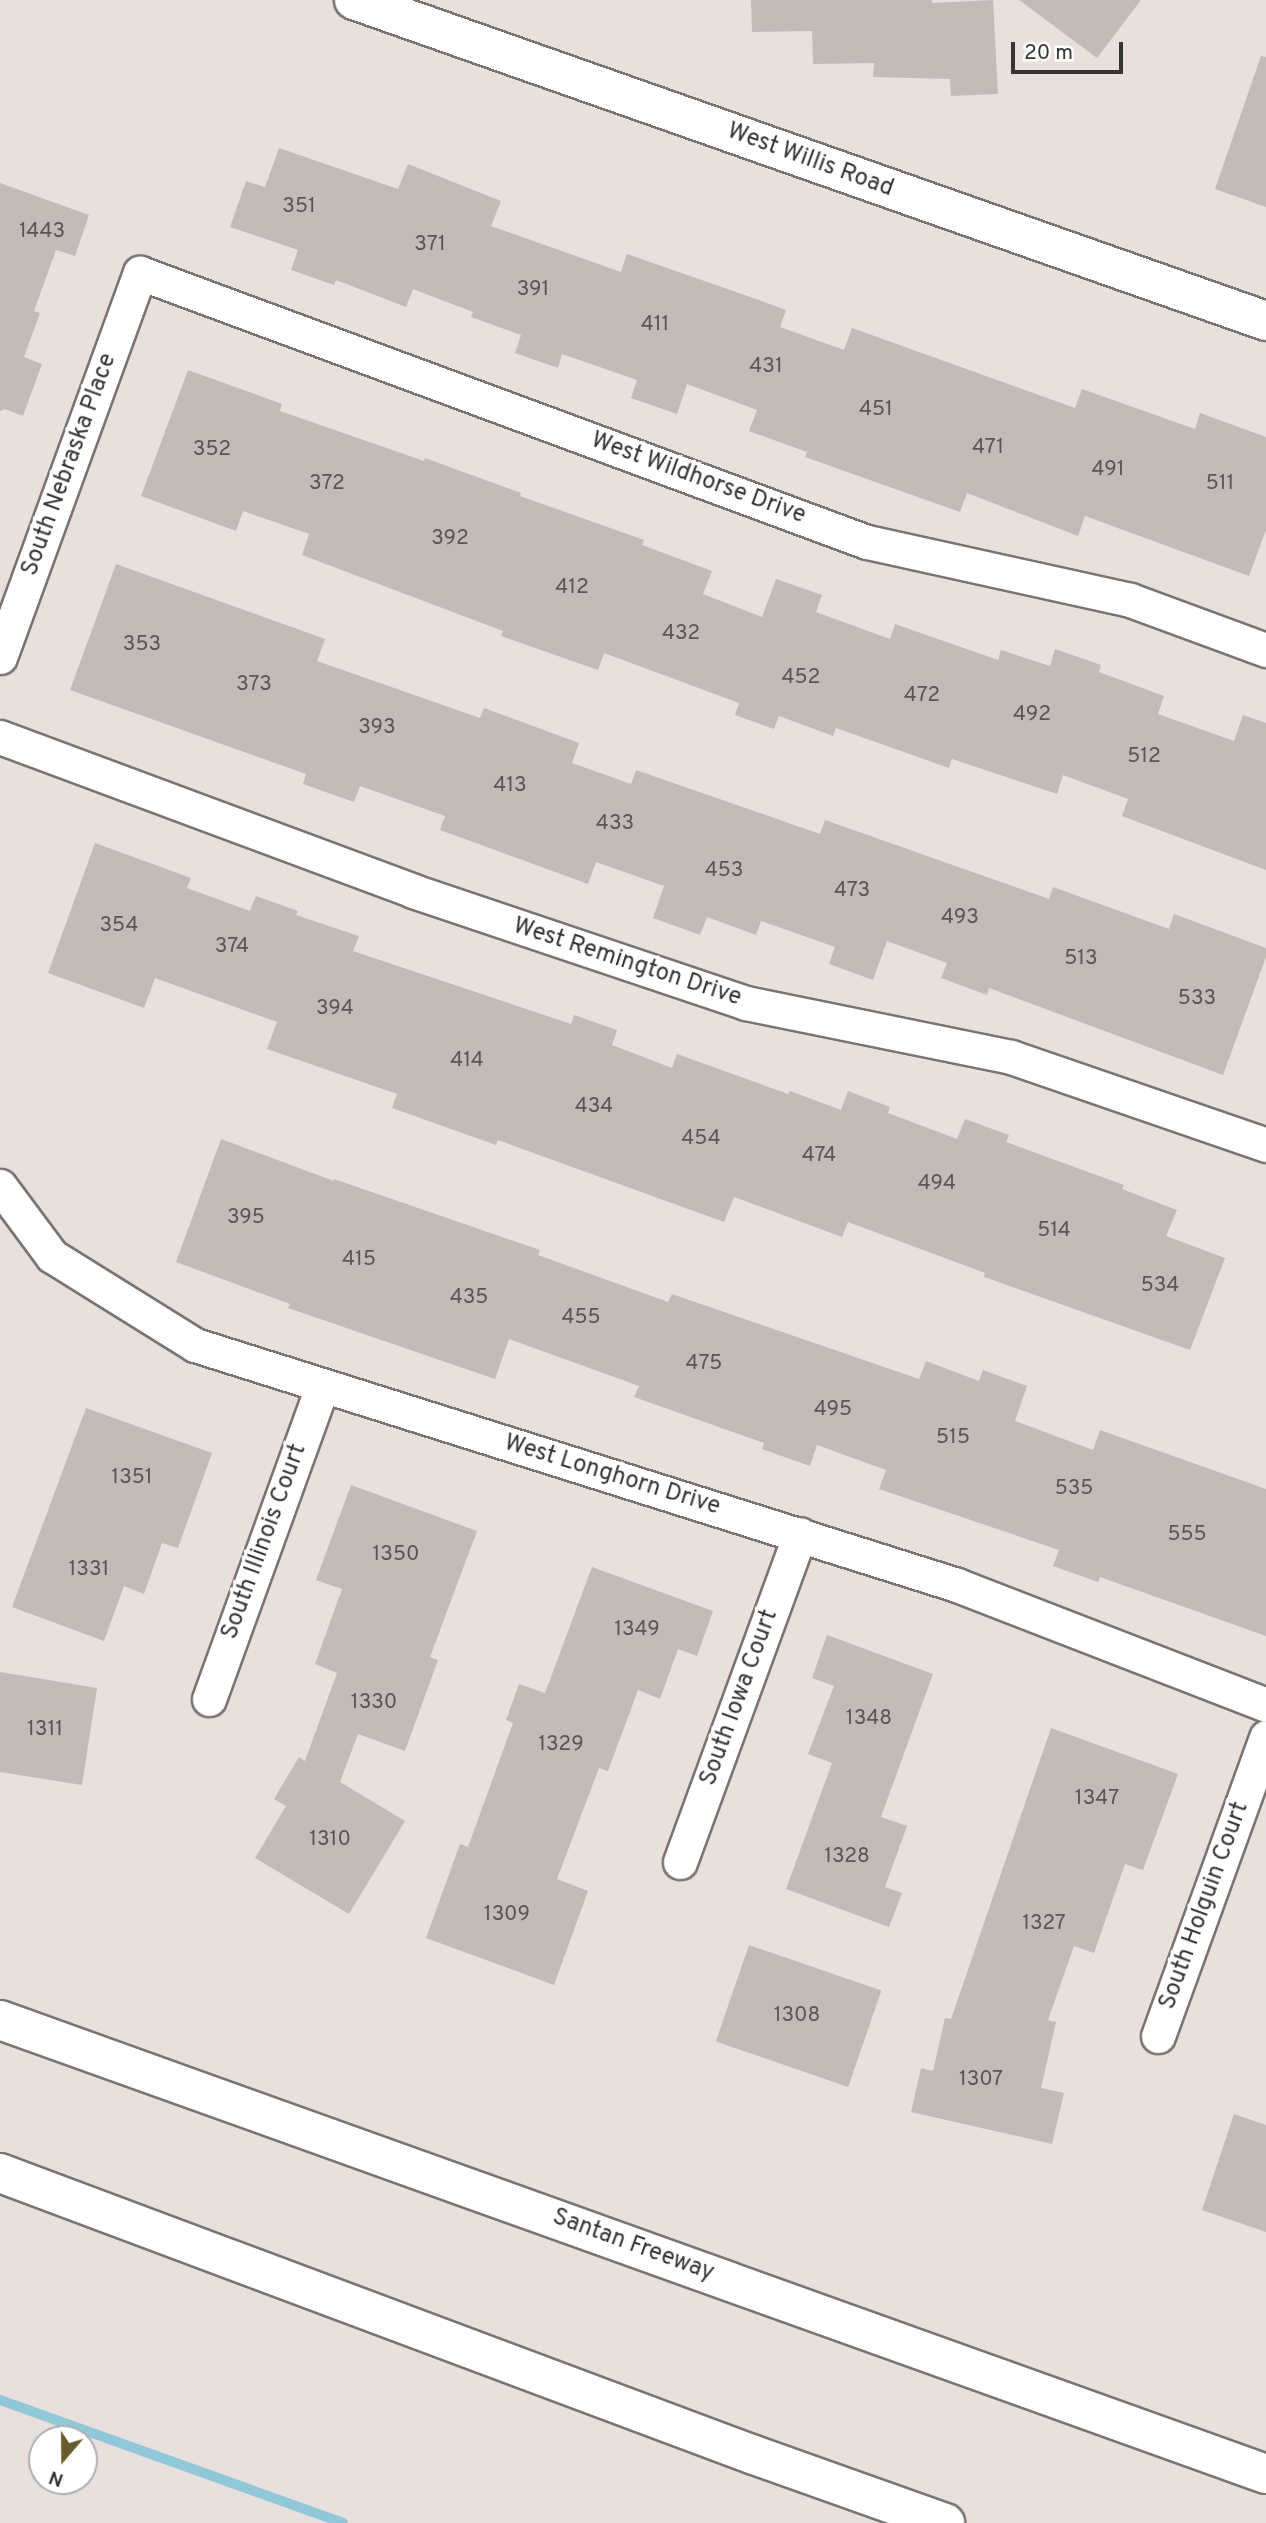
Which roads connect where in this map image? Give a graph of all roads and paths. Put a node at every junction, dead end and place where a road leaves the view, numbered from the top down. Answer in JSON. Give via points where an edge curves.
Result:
{"nodes":[{"id":1,"x":354,"y":0,"type":"edge"},
{"id":2,"x":140,"y":273,"type":"joint"},
{"id":3,"x":1266,"y":321,"type":"edge"},
{"id":4,"x":1266,"y":650,"type":"edge"},
{"id":5,"x":0,"y":657,"type":"edge"},
{"id":6,"x":0,"y":737,"type":"edge"},
{"id":7,"x":1266,"y":1145,"type":"edge"},
{"id":8,"x":0,"y":1186,"type":"edge"},
{"id":9,"x":322,"y":1385,"type":"junction"},
{"id":10,"x":800,"y":1534,"type":"junction"},
{"id":11,"x":208,"y":1699,"type":"dead end"},
{"id":12,"x":1266,"y":1704,"type":"edge"},
{"id":13,"x":1266,"y":1737,"type":"edge"},
{"id":14,"x":680,"y":1862,"type":"dead end"},
{"id":15,"x":0,"y":1991,"type":"edge"},
{"id":16,"x":0,"y":2020,"type":"edge"},
{"id":17,"x":1158,"y":2036,"type":"dead end"},
{"id":18,"x":170,"y":2080,"type":"junction"},
{"id":19,"x":0,"y":2173,"type":"edge"},
{"id":20,"x":1266,"y":2474,"type":"edge"},
{"id":21,"x":945,"y":2523,"type":"edge"}],
"edges":[{"from":1,"to":3,"type":"main road","name":"West Willis Road"},
{"from":2,"to":4,"type":"street","name":"West Wildhorse Drive","via":[[867,542],[1130,600]]},
{"from":2,"to":5,"type":"street","name":"South Nebraska Place"},
{"from":6,"to":7,"type":"street","name":"West Remington Drive","via":[[413,891],[746,1003],[1011,1057]]},
{"from":8,"to":9,"type":"street","name":"West Longhorn Drive","via":[[52,1256],[195,1345]]},
{"from":9,"to":10,"type":"street","name":"West Longhorn Drive"},
{"from":9,"to":11,"type":"street","name":"South Illinois Court"},
{"from":10,"to":12,"type":"street","name":"West Longhorn Drive","via":[[957,1585]]},
{"from":10,"to":14,"type":"street","name":"South Iowa Court"},
{"from":13,"to":17,"type":"street","name":"South Holguin Court"},
{"from":15,"to":18,"type":"main road"},
{"from":16,"to":18,"type":"main road","name":"Santan Freeway"},
{"from":18,"to":20,"type":"main road","name":"Santan Freeway"},
{"from":19,"to":21,"type":"main road"}]}
